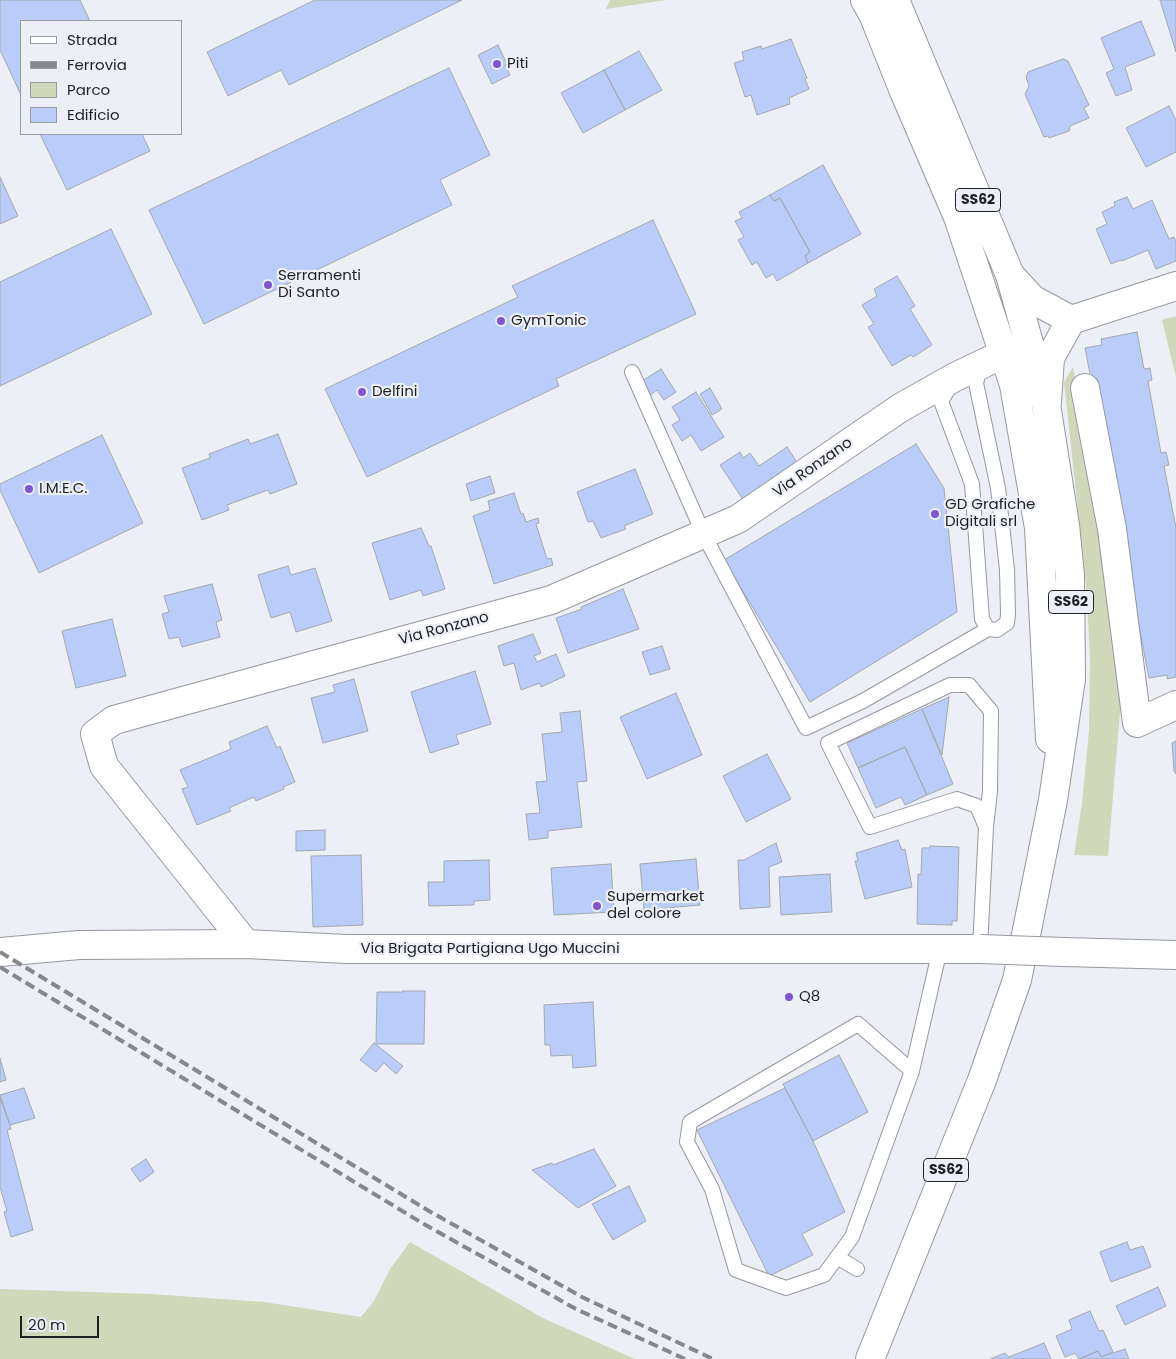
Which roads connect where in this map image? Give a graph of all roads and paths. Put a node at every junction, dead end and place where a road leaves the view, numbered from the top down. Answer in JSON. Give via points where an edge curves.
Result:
{"nodes":[{"id":1,"x":865,"y":0,"type":"edge"},
{"id":2,"x":895,"y":0,"type":"edge"},
{"id":3,"x":1010,"y":275,"type":"junction"},
{"id":4,"x":1176,"y":286,"type":"edge"},
{"id":5,"x":1072,"y":320,"type":"junction"},
{"id":6,"x":992,"y":359,"type":"junction"},
{"id":7,"x":632,"y":372,"type":"dead end"},
{"id":8,"x":955,"y":377,"type":"junction"},
{"id":9,"x":1085,"y":388,"type":"dead end"},
{"id":10,"x":1046,"y":404,"type":"junction"},
{"id":11,"x":704,"y":535,"type":"junction"},
{"id":12,"x":988,"y":629,"type":"junction"},
{"id":13,"x":1176,"y":705,"type":"edge"},
{"id":14,"x":1053,"y":800,"type":"junction"},
{"id":15,"x":986,"y":827,"type":"junction"},
{"id":16,"x":246,"y":944,"type":"junction"},
{"id":17,"x":940,"y":949,"type":"junction"},
{"id":18,"x":980,"y":950,"type":"junction"},
{"id":19,"x":0,"y":952,"type":"edge"},
{"id":20,"x":1176,"y":955,"type":"edge"},
{"id":21,"x":912,"y":1071,"type":"junction"},
{"id":22,"x":837,"y":1257,"type":"junction"},
{"id":23,"x":857,"y":1268,"type":"dead end"},
{"id":24,"x":870,"y":1359,"type":"edge"}],
"edges":[{"from":1,"to":6,"type":"main road","via":[[958,216]]},
{"from":2,"to":3,"type":"main road","number":"SS62"},
{"from":3,"to":5,"type":"main road","via":[[1032,299]]},
{"from":3,"to":10,"type":"main road","number":"SS62"},
{"from":4,"to":5,"type":"main road"},
{"from":5,"to":10,"type":"main road","via":[[1050,358]]},
{"from":6,"to":8,"type":"main road","name":"Via Ronzano"},
{"from":6,"to":12,"type":"lane","via":[[976,383],[998,488],[1008,614],[1007,624],[997,630]]},
{"from":6,"to":14,"type":"main road","via":[[1014,385],[1039,528]]},
{"from":7,"to":11,"type":"lane"},
{"from":8,"to":11,"type":"main road","name":"Via Ronzano","via":[[900,408],[738,519]]},
{"from":8,"to":12,"type":"lane","via":[[941,401],[972,484],[982,619]]},
{"from":9,"to":13,"type":"main road","via":[[1112,529],[1137,723]]},
{"from":10,"to":14,"type":"main road","number":"SS62","via":[[1070,575],[1071,679]]},
{"from":11,"to":12,"type":"lane","via":[[806,728],[863,701]]},
{"from":11,"to":16,"type":"main road","name":"Via Ronzano","via":[[551,600],[114,720],[95,734],[104,766]]},
{"from":14,"to":24,"type":"main road","number":"SS62","via":[[1017,980],[982,1080]]},
{"from":15,"to":15,"type":"lane","via":[[977,806],[957,799],[870,827],[828,743],[950,685],[969,686],[991,711]]},
{"from":15,"to":18,"type":"lane"},
{"from":16,"to":17,"type":"main road","name":"Via Brigata Partigiana Ugo Muccini","via":[[346,949]]},
{"from":16,"to":19,"type":"main road","name":"Via Brigata Partigiana Ugo Muccini","via":[[79,945]]},
{"from":17,"to":18,"type":"main road","name":"Via Brigata Partigiana Ugo Muccini"},
{"from":17,"to":21,"type":"lane"},
{"from":18,"to":20,"type":"main road","name":"Via Brigata Partigiana Ugo Muccini","bridge":true},
{"from":21,"to":22,"type":"lane","via":[[852,1237]]},
{"from":21,"to":22,"type":"lane","via":[[858,1024],[690,1122],[687,1142],[712,1189],[736,1270],[786,1288],[824,1275]]},
{"from":22,"to":23,"type":"lane"}]}
